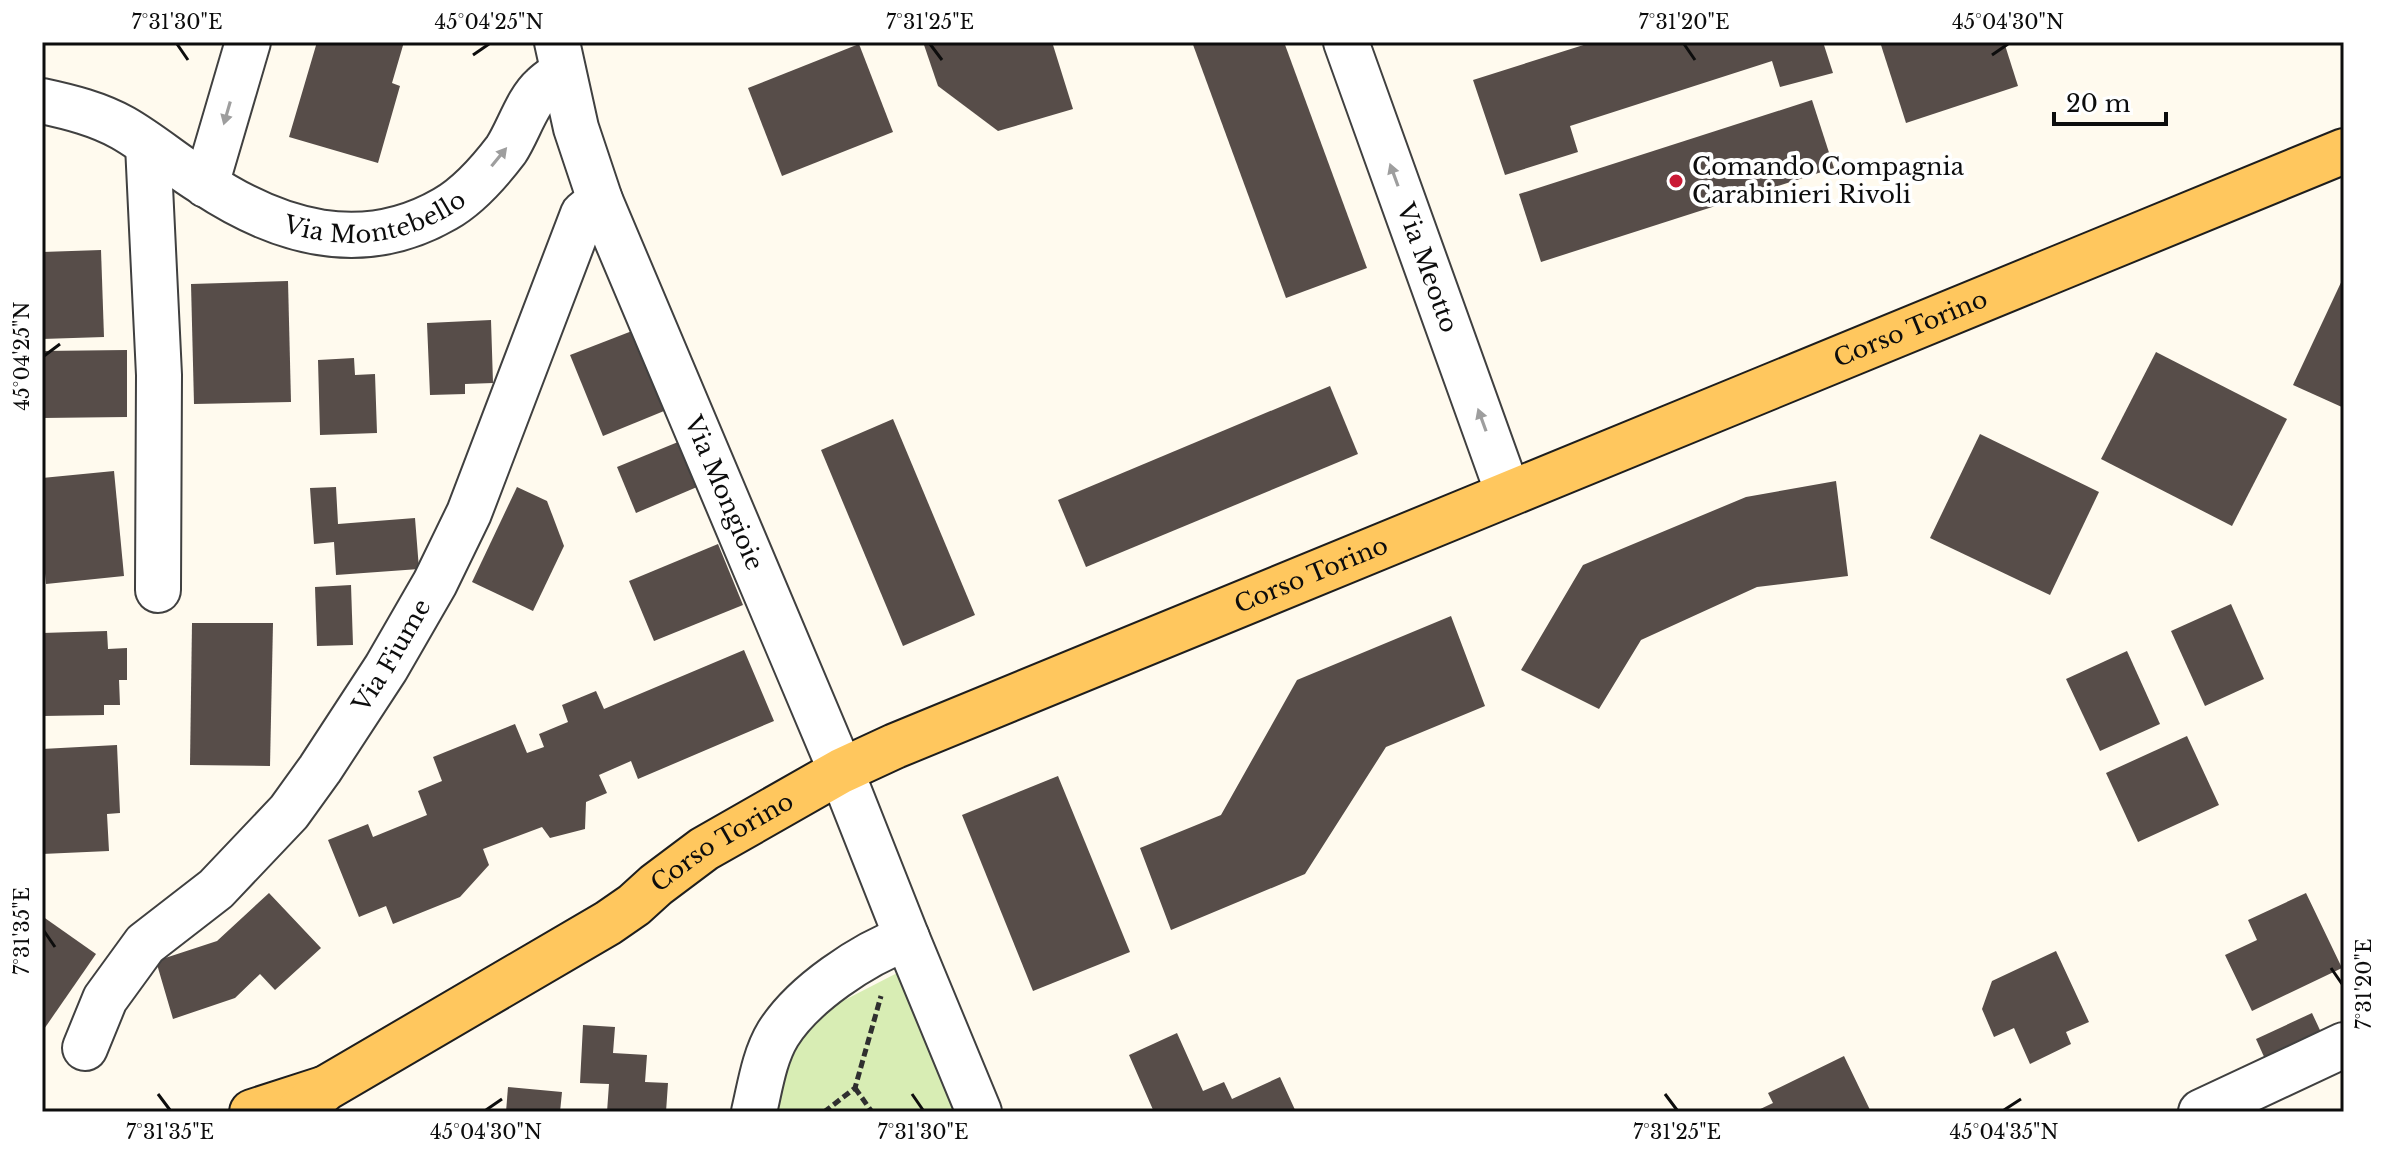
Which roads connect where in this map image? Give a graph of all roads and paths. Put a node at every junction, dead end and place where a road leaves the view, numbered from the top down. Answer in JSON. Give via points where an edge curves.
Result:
{"nodes":[{"id":1,"x":248,"y":42,"type":"edge"},
{"id":2,"x":1346,"y":42,"type":"edge"},
{"id":3,"x":560,"y":57,"type":"edge"},
{"id":4,"x":42,"y":101,"type":"edge"},
{"id":5,"x":148,"y":145,"type":"junction"},
{"id":6,"x":2344,"y":151,"type":"edge"},
{"id":7,"x":206,"y":185,"type":"junction"},
{"id":8,"x":600,"y":200,"type":"junction"},
{"id":9,"x":1508,"y":493,"type":"junction"},
{"id":10,"x":158,"y":590,"type":"dead end"},
{"id":11,"x":841,"y":771,"type":"junction"},
{"id":12,"x":902,"y":940,"type":"junction"},
{"id":13,"x":2344,"y":1045,"type":"edge"},
{"id":14,"x":85,"y":1048,"type":"dead end"},
{"id":15,"x":855,"y":1088,"type":"junction"},
{"id":16,"x":312,"y":1100,"type":"edge"},
{"id":17,"x":252,"y":1112,"type":"edge"},
{"id":18,"x":754,"y":1112,"type":"edge"},
{"id":19,"x":824,"y":1112,"type":"edge"},
{"id":20,"x":872,"y":1112,"type":"edge"},
{"id":21,"x":979,"y":1112,"type":"edge"},
{"id":22,"x":2201,"y":1112,"type":"edge"}],
"edges":[{"from":1,"to":7,"type":"street","one_way":true},
{"from":9,"to":2,"type":"street","name":"Via Meotto","one_way":true},
{"from":7,"to":3,"type":"street","name":"Via Montebello","one_way":true,"via":[[288,226],[327,235],[362,235],[405,226],[445,209],[478,182],[506,150]]},
{"from":3,"to":8,"type":"street","name":"Via Mongioie"},
{"from":4,"to":5,"type":"street","name":"Via Montebello","via":[[78,109]]},
{"from":5,"to":7,"type":"street","name":"Via Montebello"},
{"from":5,"to":10,"type":"street","via":[[159,375]]},
{"from":6,"to":9,"type":"main road","name":"Corso Torino"},
{"from":8,"to":11,"type":"street","name":"Via Mongioie"},
{"from":8,"to":14,"type":"street","name":"Via Fiume","via":[[583,214],[469,513],[386,668],[289,812],[216,889],[145,944],[105,999]]},
{"from":9,"to":11,"type":"main road","name":"Corso Torino"},
{"from":11,"to":12,"type":"street","name":"Via Mongioie"},
{"from":11,"to":16,"type":"main road","name":"Corso Torino","via":[[704,849],[608,923]]},
{"from":12,"to":15,"type":"path"},
{"from":12,"to":18,"type":"street","via":[[844,970],[793,1014],[777,1036]]},
{"from":12,"to":21,"type":"street","name":"Via Mongioie"},
{"from":13,"to":22,"type":"street"},
{"from":15,"to":19,"type":"path"},
{"from":15,"to":20,"type":"path"},
{"from":16,"to":17,"type":"main road","name":"Corso Torino"}]}
